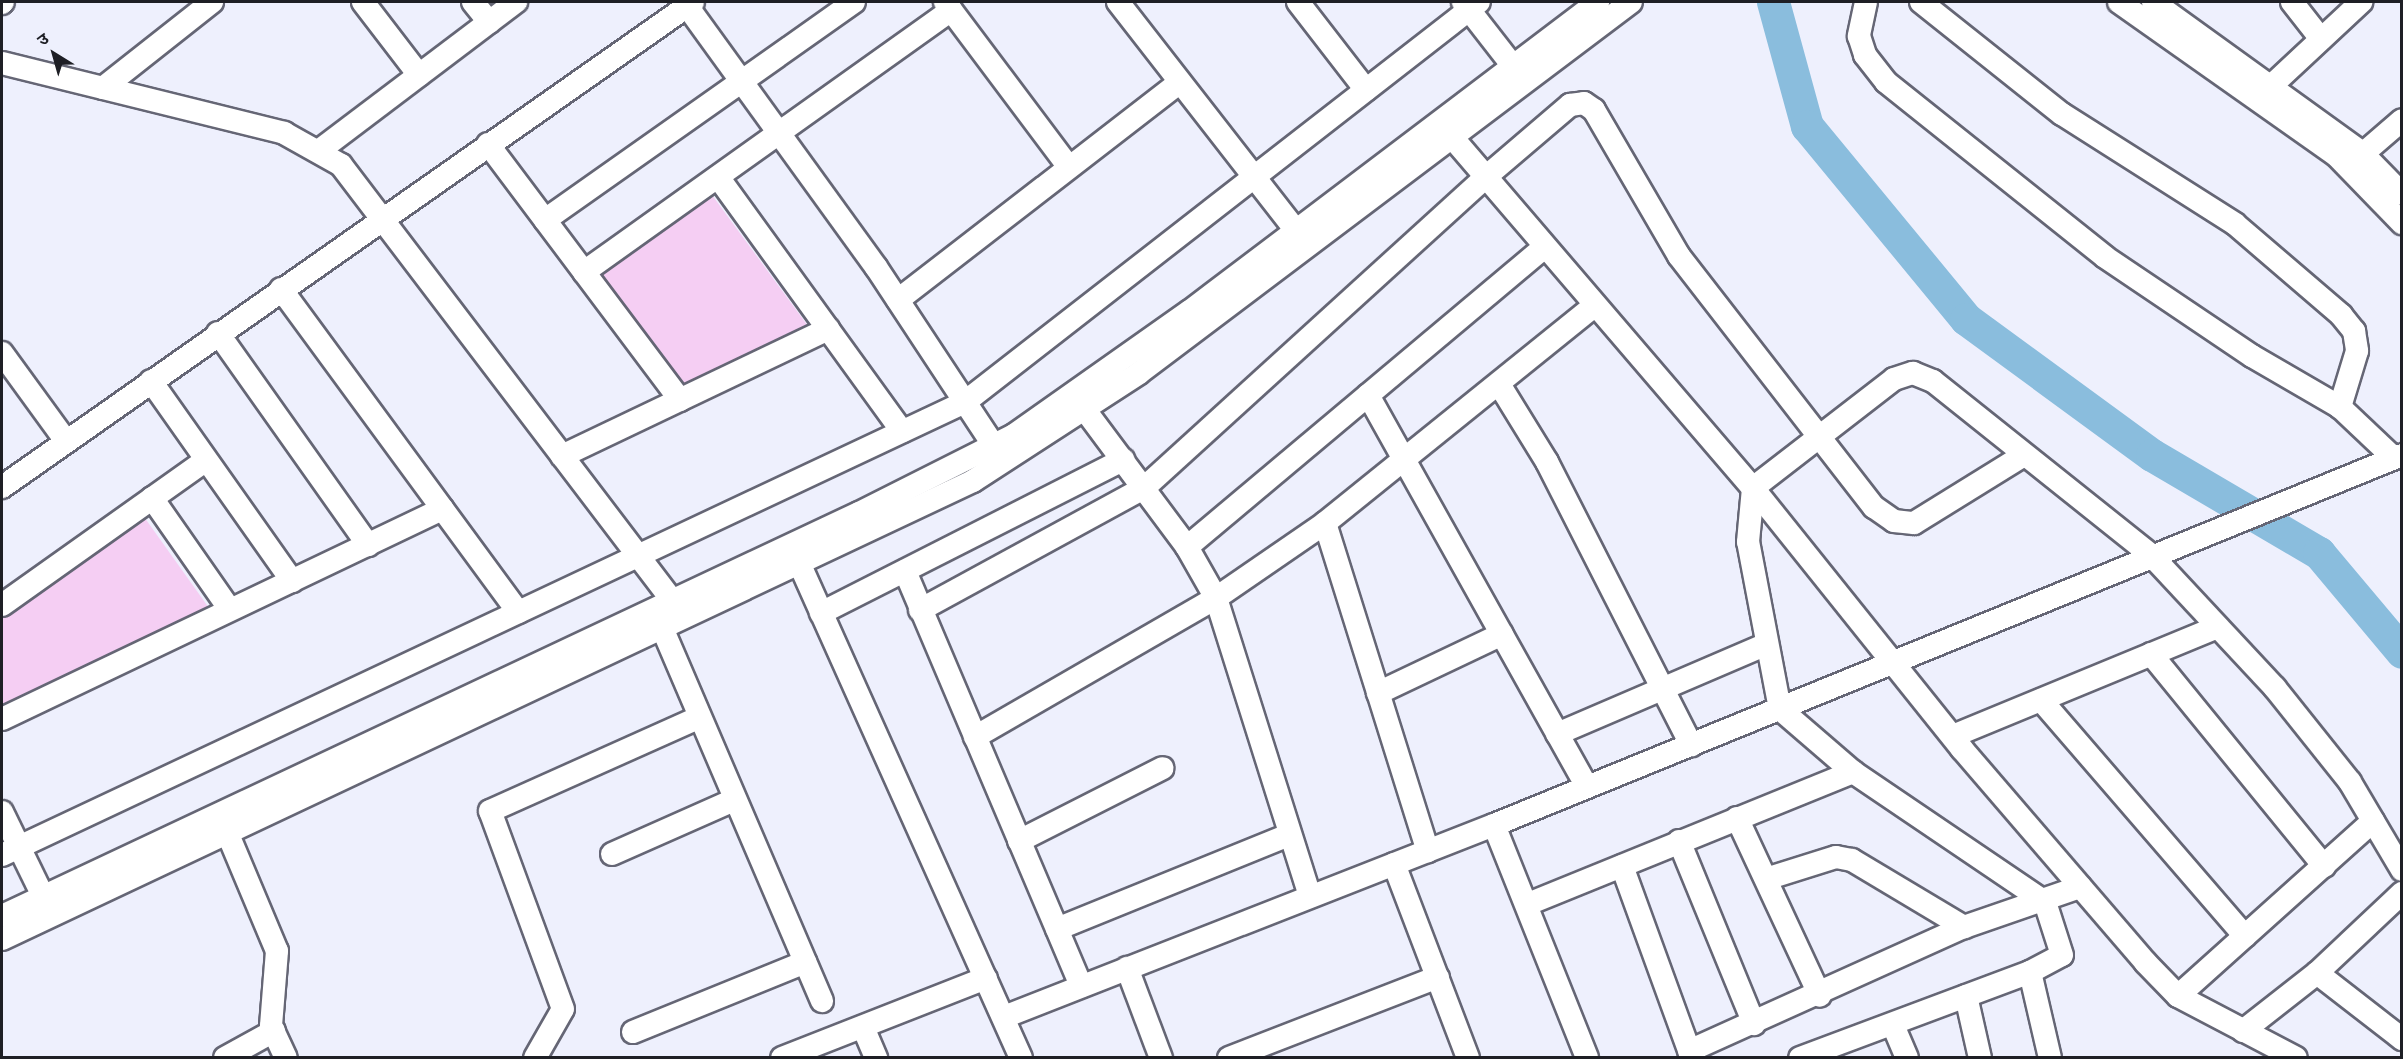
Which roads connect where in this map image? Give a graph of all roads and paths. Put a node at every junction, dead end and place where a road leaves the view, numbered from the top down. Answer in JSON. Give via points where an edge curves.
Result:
{"nodes":[{"id":1,"x":212,"y":2,"type":"edge"},
{"id":2,"x":363,"y":2,"type":"edge"},
{"id":3,"x":473,"y":2,"type":"edge"},
{"id":4,"x":516,"y":2,"type":"edge"},
{"id":5,"x":854,"y":2,"type":"edge"},
{"id":6,"x":1118,"y":2,"type":"edge"},
{"id":7,"x":1298,"y":2,"type":"edge"},
{"id":8,"x":1598,"y":2,"type":"edge"},
{"id":9,"x":1631,"y":2,"type":"edge"},
{"id":10,"x":1866,"y":2,"type":"edge"},
{"id":11,"x":1920,"y":2,"type":"edge"},
{"id":12,"x":2119,"y":2,"type":"edge"},
{"id":13,"x":2153,"y":2,"type":"edge"},
{"id":14,"x":2292,"y":2,"type":"edge"},
{"id":15,"x":2361,"y":2,"type":"edge"},
{"id":16,"x":690,"y":4,"type":"edge"},
{"id":17,"x":1471,"y":4,"type":"edge"},
{"id":18,"x":948,"y":6,"type":"edge"},
{"id":19,"x":489,"y":22,"type":"junction"},
{"id":20,"x":1581,"y":27,"type":"junction"},
{"id":21,"x":2321,"y":39,"type":"junction"},
{"id":22,"x":2,"y":63,"type":"edge"},
{"id":23,"x":1512,"y":66,"type":"junction"},
{"id":24,"x":419,"y":75,"type":"junction"},
{"id":25,"x":742,"y":81,"type":"junction"},
{"id":26,"x":1180,"y":82,"type":"junction"},
{"id":27,"x":2270,"y":87,"type":"junction"},
{"id":28,"x":103,"y":88,"type":"junction"},
{"id":29,"x":1366,"y":90,"type":"junction"},
{"id":30,"x":2402,"y":120,"type":"edge"},
{"id":31,"x":779,"y":133,"type":"junction"},
{"id":32,"x":1451,"y":136,"type":"junction"},
{"id":33,"x":488,"y":144,"type":"junction"},
{"id":34,"x":320,"y":150,"type":"junction"},
{"id":35,"x":2355,"y":160,"type":"junction"},
{"id":36,"x":1069,"y":167,"type":"junction"},
{"id":37,"x":1488,"y":175,"type":"junction"},
{"id":38,"x":1253,"y":176,"type":"junction"},
{"id":39,"x":718,"y":177,"type":"junction"},
{"id":40,"x":2402,"y":194,"type":"edge"},
{"id":41,"x":382,"y":218,"type":"junction"},
{"id":42,"x":545,"y":220,"type":"junction"},
{"id":43,"x":2402,"y":223,"type":"edge"},
{"id":44,"x":1301,"y":237,"type":"junction"},
{"id":45,"x":1545,"y":247,"type":"junction"},
{"id":46,"x":584,"y":272,"type":"junction"},
{"id":47,"x":281,"y":289,"type":"junction"},
{"id":48,"x":898,"y":300,"type":"junction"},
{"id":49,"x":1594,"y":306,"type":"junction"},
{"id":50,"x":828,"y":329,"type":"junction"},
{"id":51,"x":218,"y":333,"type":"junction"},
{"id":52,"x":2,"y":353,"type":"edge"},
{"id":53,"x":151,"y":381,"type":"junction"},
{"id":54,"x":1499,"y":384,"type":"junction"},
{"id":55,"x":1368,"y":395,"type":"junction"},
{"id":56,"x":680,"y":400,"type":"junction"},
{"id":57,"x":965,"y":402,"type":"junction"},
{"id":58,"x":2340,"y":407,"type":"junction"},
{"id":59,"x":1085,"y":410,"type":"junction"},
{"id":60,"x":902,"y":431,"type":"junction"},
{"id":61,"x":1817,"y":437,"type":"junction"},
{"id":62,"x":66,"y":441,"type":"junction"},
{"id":63,"x":994,"y":446,"type":"junction"},
{"id":64,"x":2024,"y":455,"type":"junction"},
{"id":65,"x":562,"y":456,"type":"junction"},
{"id":66,"x":2398,"y":456,"type":"edge"},
{"id":67,"x":206,"y":460,"type":"junction"},
{"id":68,"x":1123,"y":460,"type":"junction"},
{"id":69,"x":1407,"y":461,"type":"junction"},
{"id":70,"x":2,"y":487,"type":"edge"},
{"id":71,"x":1144,"y":488,"type":"junction"},
{"id":72,"x":1753,"y":488,"type":"junction"},
{"id":73,"x":152,"y":498,"type":"junction"},
{"id":74,"x":1045,"y":501,"type":"junction"},
{"id":75,"x":443,"y":509,"type":"junction"},
{"id":76,"x":1325,"y":523,"type":"junction"},
{"id":77,"x":1064,"y":535,"type":"junction"},
{"id":78,"x":368,"y":545,"type":"junction"},
{"id":79,"x":1187,"y":547,"type":"junction"},
{"id":80,"x":638,"y":555,"type":"junction"},
{"id":81,"x":2152,"y":556,"type":"junction"},
{"id":82,"x":800,"y":565,"type":"junction"},
{"id":83,"x":905,"y":571,"type":"junction"},
{"id":84,"x":292,"y":581,"type":"junction"},
{"id":85,"x":1216,"y":598,"type":"junction"},
{"id":86,"x":2,"y":605,"type":"edge"},
{"id":87,"x":230,"y":610,"type":"junction"},
{"id":88,"x":920,"y":610,"type":"junction"},
{"id":89,"x":518,"y":612,"type":"junction"},
{"id":90,"x":821,"y":613,"type":"junction"},
{"id":91,"x":669,"y":614,"type":"junction"},
{"id":92,"x":2217,"y":627,"type":"junction"},
{"id":93,"x":1502,"y":634,"type":"junction"},
{"id":94,"x":1767,"y":644,"type":"junction"},
{"id":95,"x":2151,"y":654,"type":"junction"},
{"id":96,"x":1895,"y":663,"type":"junction"},
{"id":97,"x":1662,"y":688,"type":"junction"},
{"id":98,"x":1378,"y":693,"type":"junction"},
{"id":99,"x":2041,"y":700,"type":"junction"},
{"id":100,"x":1780,"y":709,"type":"junction"},
{"id":101,"x":698,"y":718,"type":"junction"},
{"id":102,"x":2,"y":719,"type":"edge"},
{"id":103,"x":1557,"y":734,"type":"junction"},
{"id":104,"x":1953,"y":736,"type":"junction"},
{"id":105,"x":975,"y":737,"type":"junction"},
{"id":106,"x":1691,"y":745,"type":"junction"},
{"id":107,"x":1163,"y":768,"type":"dead end"},
{"id":108,"x":1853,"y":772,"type":"junction"},
{"id":109,"x":1587,"y":788,"type":"junction"},
{"id":110,"x":734,"y":800,"type":"junction"},
{"id":111,"x":2,"y":812,"type":"edge"},
{"id":112,"x":1737,"y":818,"type":"junction"},
{"id":113,"x":2373,"y":822,"type":"junction"},
{"id":114,"x":1494,"y":825,"type":"junction"},
{"id":115,"x":227,"y":832,"type":"junction"},
{"id":116,"x":1289,"y":835,"type":"junction"},
{"id":117,"x":1019,"y":841,"type":"junction"},
{"id":118,"x":1679,"y":841,"type":"junction"},
{"id":119,"x":11,"y":851,"type":"edge"},
{"id":120,"x":1428,"y":851,"type":"junction"},
{"id":121,"x":612,"y":854,"type":"dead end"},
{"id":122,"x":1394,"y":864,"type":"junction"},
{"id":123,"x":1622,"y":866,"type":"junction"},
{"id":124,"x":2324,"y":866,"type":"junction"},
{"id":125,"x":2402,"y":870,"type":"edge"},
{"id":126,"x":1769,"y":878,"type":"junction"},
{"id":127,"x":2080,"y":887,"type":"junction"},
{"id":128,"x":2402,"y":893,"type":"edge"},
{"id":129,"x":44,"y":896,"type":"junction"},
{"id":130,"x":1310,"y":897,"type":"junction"},
{"id":131,"x":2045,"y":902,"type":"junction"},
{"id":132,"x":1528,"y":904,"type":"junction"},
{"id":133,"x":2,"y":916,"type":"edge"},
{"id":134,"x":1964,"y":927,"type":"junction"},
{"id":135,"x":1057,"y":929,"type":"junction"},
{"id":136,"x":2245,"y":936,"type":"junction"},
{"id":137,"x":2,"y":939,"type":"edge"},
{"id":138,"x":805,"y":962,"type":"junction"},
{"id":139,"x":1127,"y":968,"type":"junction"},
{"id":140,"x":2030,"y":972,"type":"junction"},
{"id":141,"x":2317,"y":973,"type":"junction"},
{"id":142,"x":1438,"y":977,"type":"junction"},
{"id":143,"x":986,"y":978,"type":"junction"},
{"id":144,"x":1081,"y":986,"type":"junction"},
{"id":145,"x":1820,"y":996,"type":"junction"},
{"id":146,"x":1966,"y":996,"type":"junction"},
{"id":147,"x":2178,"y":996,"type":"junction"},
{"id":148,"x":822,"y":1001,"type":"dead end"},
{"id":149,"x":1004,"y":1017,"type":"junction"},
{"id":150,"x":1754,"y":1024,"type":"junction"},
{"id":151,"x":1893,"y":1025,"type":"junction"},
{"id":152,"x":863,"y":1027,"type":"junction"},
{"id":153,"x":2243,"y":1031,"type":"junction"},
{"id":154,"x":274,"y":1032,"type":"junction"},
{"id":155,"x":633,"y":1032,"type":"dead end"},
{"id":156,"x":2402,"y":1040,"type":"edge"},
{"id":157,"x":2267,"y":1050,"type":"edge"},
{"id":158,"x":1832,"y":1052,"type":"edge"},
{"id":159,"x":1691,"y":1054,"type":"edge"},
{"id":160,"x":225,"y":1058,"type":"edge"},
{"id":161,"x":286,"y":1058,"type":"edge"},
{"id":162,"x":535,"y":1058,"type":"edge"},
{"id":163,"x":782,"y":1058,"type":"edge"},
{"id":164,"x":876,"y":1058,"type":"edge"},
{"id":165,"x":1021,"y":1058,"type":"edge"},
{"id":166,"x":1161,"y":1058,"type":"edge"},
{"id":167,"x":1228,"y":1058,"type":"edge"},
{"id":168,"x":1468,"y":1058,"type":"edge"},
{"id":169,"x":1587,"y":1058,"type":"edge"},
{"id":170,"x":1800,"y":1058,"type":"edge"},
{"id":171,"x":1907,"y":1058,"type":"edge"},
{"id":172,"x":1980,"y":1058,"type":"edge"},
{"id":173,"x":2050,"y":1058,"type":"edge"},
{"id":174,"x":2296,"y":1058,"type":"edge"}],
"edges":[{"from":1,"to":28,"type":"street"},
{"from":2,"to":24,"type":"street"},
{"from":3,"to":19,"type":"street"},
{"from":4,"to":19,"type":"street"},
{"from":5,"to":25,"type":"street"},
{"from":6,"to":26,"type":"street"},
{"from":7,"to":29,"type":"street"},
{"from":8,"to":20,"type":"street"},
{"from":9,"to":20,"type":"street"},
{"from":10,"to":58,"type":"street","via":[[1859,36],[1865,55],[1886,82],[2105,257],[2252,357]]},
{"from":11,"to":58,"type":"street","via":[[2062,114],[2235,224],[2341,315],[2354,331],[2357,351]]},
{"from":12,"to":35,"type":"street"},
{"from":13,"to":27,"type":"street"},
{"from":14,"to":21,"type":"street"},
{"from":15,"to":21,"type":"street"},
{"from":16,"to":25,"type":"street"},
{"from":16,"to":33,"type":"street"},
{"from":17,"to":23,"type":"street"},
{"from":17,"to":29,"type":"street"},
{"from":18,"to":31,"type":"street"},
{"from":18,"to":36,"type":"street"},
{"from":19,"to":24,"type":"street"},
{"from":20,"to":23,"type":"street"},
{"from":20,"to":32,"type":"street"},
{"from":21,"to":27,"type":"street"},
{"from":22,"to":28,"type":"street"},
{"from":23,"to":44,"type":"street"},
{"from":24,"to":34,"type":"street"},
{"from":25,"to":31,"type":"street"},
{"from":25,"to":42,"type":"street"},
{"from":26,"to":36,"type":"street"},
{"from":26,"to":38,"type":"street"},
{"from":27,"to":35,"type":"street"},
{"from":28,"to":34,"type":"street","via":[[284,132]]},
{"from":29,"to":38,"type":"street"},
{"from":30,"to":35,"type":"street"},
{"from":31,"to":39,"type":"street"},
{"from":31,"to":48,"type":"street"},
{"from":32,"to":37,"type":"street"},
{"from":32,"to":44,"type":"street"},
{"from":33,"to":41,"type":"street"},
{"from":33,"to":42,"type":"street"},
{"from":34,"to":41,"type":"street","via":[[341,165]]},
{"from":35,"to":40,"type":"street"},
{"from":35,"to":43,"type":"street"},
{"from":36,"to":48,"type":"street"},
{"from":37,"to":45,"type":"street"},
{"from":37,"to":61,"type":"street","via":[[1570,105],[1584,103],[1594,110],[1679,255]]},
{"from":37,"to":71,"type":"street"},
{"from":38,"to":44,"type":"street"},
{"from":38,"to":57,"type":"street"},
{"from":39,"to":46,"type":"street"},
{"from":39,"to":50,"type":"street"},
{"from":41,"to":47,"type":"street"},
{"from":41,"to":65,"type":"street"},
{"from":42,"to":46,"type":"street"},
{"from":44,"to":59,"type":"street"},
{"from":44,"to":63,"type":"street"},
{"from":45,"to":49,"type":"street"},
{"from":45,"to":55,"type":"street"},
{"from":46,"to":56,"type":"street"},
{"from":47,"to":51,"type":"street"},
{"from":47,"to":75,"type":"street"},
{"from":48,"to":57,"type":"street"},
{"from":49,"to":54,"type":"street"},
{"from":49,"to":72,"type":"street"},
{"from":50,"to":56,"type":"street"},
{"from":50,"to":60,"type":"street"},
{"from":51,"to":53,"type":"street"},
{"from":51,"to":78,"type":"street"},
{"from":52,"to":62,"type":"street"},
{"from":53,"to":62,"type":"street"},
{"from":53,"to":67,"type":"street"},
{"from":54,"to":69,"type":"street"},
{"from":54,"to":97,"type":"street","via":[[1547,462]]},
{"from":55,"to":69,"type":"street"},
{"from":55,"to":79,"type":"street"},
{"from":56,"to":65,"type":"street"},
{"from":57,"to":60,"type":"street"},
{"from":57,"to":63,"type":"street"},
{"from":58,"to":66,"type":"street"},
{"from":59,"to":68,"type":"street"},
{"from":59,"to":82,"type":"street","via":[[973,481]]},
{"from":60,"to":80,"type":"street"},
{"from":61,"to":64,"type":"street","via":[[1894,379],[1913,373],[1933,381]]},
{"from":61,"to":64,"type":"street","via":[[1874,507],[1894,521],[1914,523]]},
{"from":61,"to":72,"type":"street"},
{"from":62,"to":70,"type":"street"},
{"from":63,"to":91,"type":"street"},
{"from":64,"to":81,"type":"street"},
{"from":65,"to":80,"type":"street"},
{"from":66,"to":81,"type":"street","via":[[2175,550]]},
{"from":67,"to":73,"type":"street"},
{"from":67,"to":84,"type":"street"},
{"from":68,"to":71,"type":"street"},
{"from":68,"to":74,"type":"street"},
{"from":69,"to":76,"type":"street"},
{"from":69,"to":93,"type":"street"},
{"from":71,"to":77,"type":"street"},
{"from":71,"to":79,"type":"street"},
{"from":72,"to":94,"type":"street","via":[[1748,542]]},
{"from":72,"to":96,"type":"street"},
{"from":73,"to":86,"type":"street"},
{"from":73,"to":87,"type":"street"},
{"from":74,"to":77,"type":"street"},
{"from":74,"to":83,"type":"street"},
{"from":75,"to":78,"type":"street"},
{"from":75,"to":89,"type":"street"},
{"from":76,"to":85,"type":"street"},
{"from":76,"to":98,"type":"street"},
{"from":77,"to":88,"type":"street"},
{"from":78,"to":84,"type":"street"},
{"from":79,"to":85,"type":"street"},
{"from":80,"to":89,"type":"street"},
{"from":80,"to":91,"type":"street"},
{"from":81,"to":92,"type":"street"},
{"from":81,"to":96,"type":"street"},
{"from":82,"to":90,"type":"street"},
{"from":82,"to":91,"type":"street"},
{"from":83,"to":88,"type":"street"},
{"from":83,"to":90,"type":"street"},
{"from":84,"to":87,"type":"street"},
{"from":85,"to":105,"type":"street"},
{"from":85,"to":116,"type":"street"},
{"from":87,"to":102,"type":"street"},
{"from":88,"to":105,"type":"street"},
{"from":89,"to":119,"type":"street"},
{"from":90,"to":143,"type":"street"},
{"from":91,"to":101,"type":"street"},
{"from":91,"to":115,"type":"street"},
{"from":91,"to":129,"type":"street"},
{"from":92,"to":95,"type":"street"},
{"from":92,"to":113,"type":"street","via":[[2275,688],[2350,782]]},
{"from":93,"to":98,"type":"street"},
{"from":93,"to":103,"type":"street"},
{"from":94,"to":97,"type":"street"},
{"from":94,"to":100,"type":"street"},
{"from":95,"to":99,"type":"street"},
{"from":95,"to":124,"type":"street"},
{"from":96,"to":100,"type":"street"},
{"from":96,"to":104,"type":"street"},
{"from":97,"to":103,"type":"street"},
{"from":97,"to":106,"type":"street"},
{"from":98,"to":120,"type":"street"},
{"from":99,"to":104,"type":"street"},
{"from":99,"to":136,"type":"street"},
{"from":100,"to":106,"type":"street"},
{"from":100,"to":108,"type":"street"},
{"from":101,"to":110,"type":"street"},
{"from":101,"to":162,"type":"street","via":[[489,811],[563,1009]]},
{"from":103,"to":109,"type":"street"},
{"from":104,"to":127,"type":"street"},
{"from":105,"to":117,"type":"street"},
{"from":106,"to":109,"type":"street"},
{"from":107,"to":117,"type":"street"},
{"from":108,"to":112,"type":"street"},
{"from":108,"to":131,"type":"street"},
{"from":109,"to":114,"type":"street"},
{"from":110,"to":121,"type":"street"},
{"from":110,"to":138,"type":"street"},
{"from":111,"to":119,"type":"street"},
{"from":112,"to":118,"type":"street"},
{"from":112,"to":126,"type":"street"},
{"from":113,"to":124,"type":"street"},
{"from":113,"to":125,"type":"street"},
{"from":114,"to":120,"type":"street"},
{"from":114,"to":132,"type":"street"},
{"from":115,"to":137,"type":"street"},
{"from":115,"to":154,"type":"street","via":[[277,951]]},
{"from":116,"to":130,"type":"street"},
{"from":116,"to":135,"type":"street"},
{"from":117,"to":135,"type":"street"},
{"from":118,"to":123,"type":"street"},
{"from":118,"to":150,"type":"street"},
{"from":119,"to":129,"type":"street"},
{"from":120,"to":122,"type":"street"},
{"from":122,"to":130,"type":"street"},
{"from":122,"to":142,"type":"street"},
{"from":123,"to":132,"type":"street"},
{"from":123,"to":159,"type":"street"},
{"from":124,"to":136,"type":"street"},
{"from":126,"to":134,"type":"street","via":[[1836,857],[1852,860]]},
{"from":126,"to":145,"type":"street"},
{"from":127,"to":131,"type":"street"},
{"from":127,"to":147,"type":"street"},
{"from":128,"to":141,"type":"street"},
{"from":129,"to":133,"type":"street"},
{"from":130,"to":139,"type":"street"},
{"from":131,"to":134,"type":"street"},
{"from":131,"to":140,"type":"street","via":[[2062,955]]},
{"from":132,"to":169,"type":"street"},
{"from":134,"to":145,"type":"street"},
{"from":135,"to":144,"type":"street"},
{"from":136,"to":147,"type":"street"},
{"from":138,"to":148,"type":"street"},
{"from":138,"to":155,"type":"street"},
{"from":139,"to":144,"type":"street"},
{"from":139,"to":166,"type":"street"},
{"from":140,"to":146,"type":"street"},
{"from":140,"to":173,"type":"street"},
{"from":141,"to":153,"type":"street"},
{"from":141,"to":156,"type":"street"},
{"from":142,"to":167,"type":"street"},
{"from":142,"to":168,"type":"street"},
{"from":143,"to":149,"type":"street"},
{"from":143,"to":152,"type":"street"},
{"from":144,"to":149,"type":"street"},
{"from":145,"to":150,"type":"street"},
{"from":146,"to":151,"type":"street"},
{"from":146,"to":172,"type":"street"},
{"from":147,"to":153,"type":"street"},
{"from":149,"to":165,"type":"street"},
{"from":150,"to":159,"type":"street"},
{"from":151,"to":158,"type":"street"},
{"from":151,"to":171,"type":"street"},
{"from":152,"to":163,"type":"street"},
{"from":152,"to":164,"type":"street"},
{"from":153,"to":157,"type":"street"},
{"from":154,"to":160,"type":"street"},
{"from":154,"to":161,"type":"street"},
{"from":157,"to":174,"type":"street"},
{"from":158,"to":170,"type":"street"}]}
